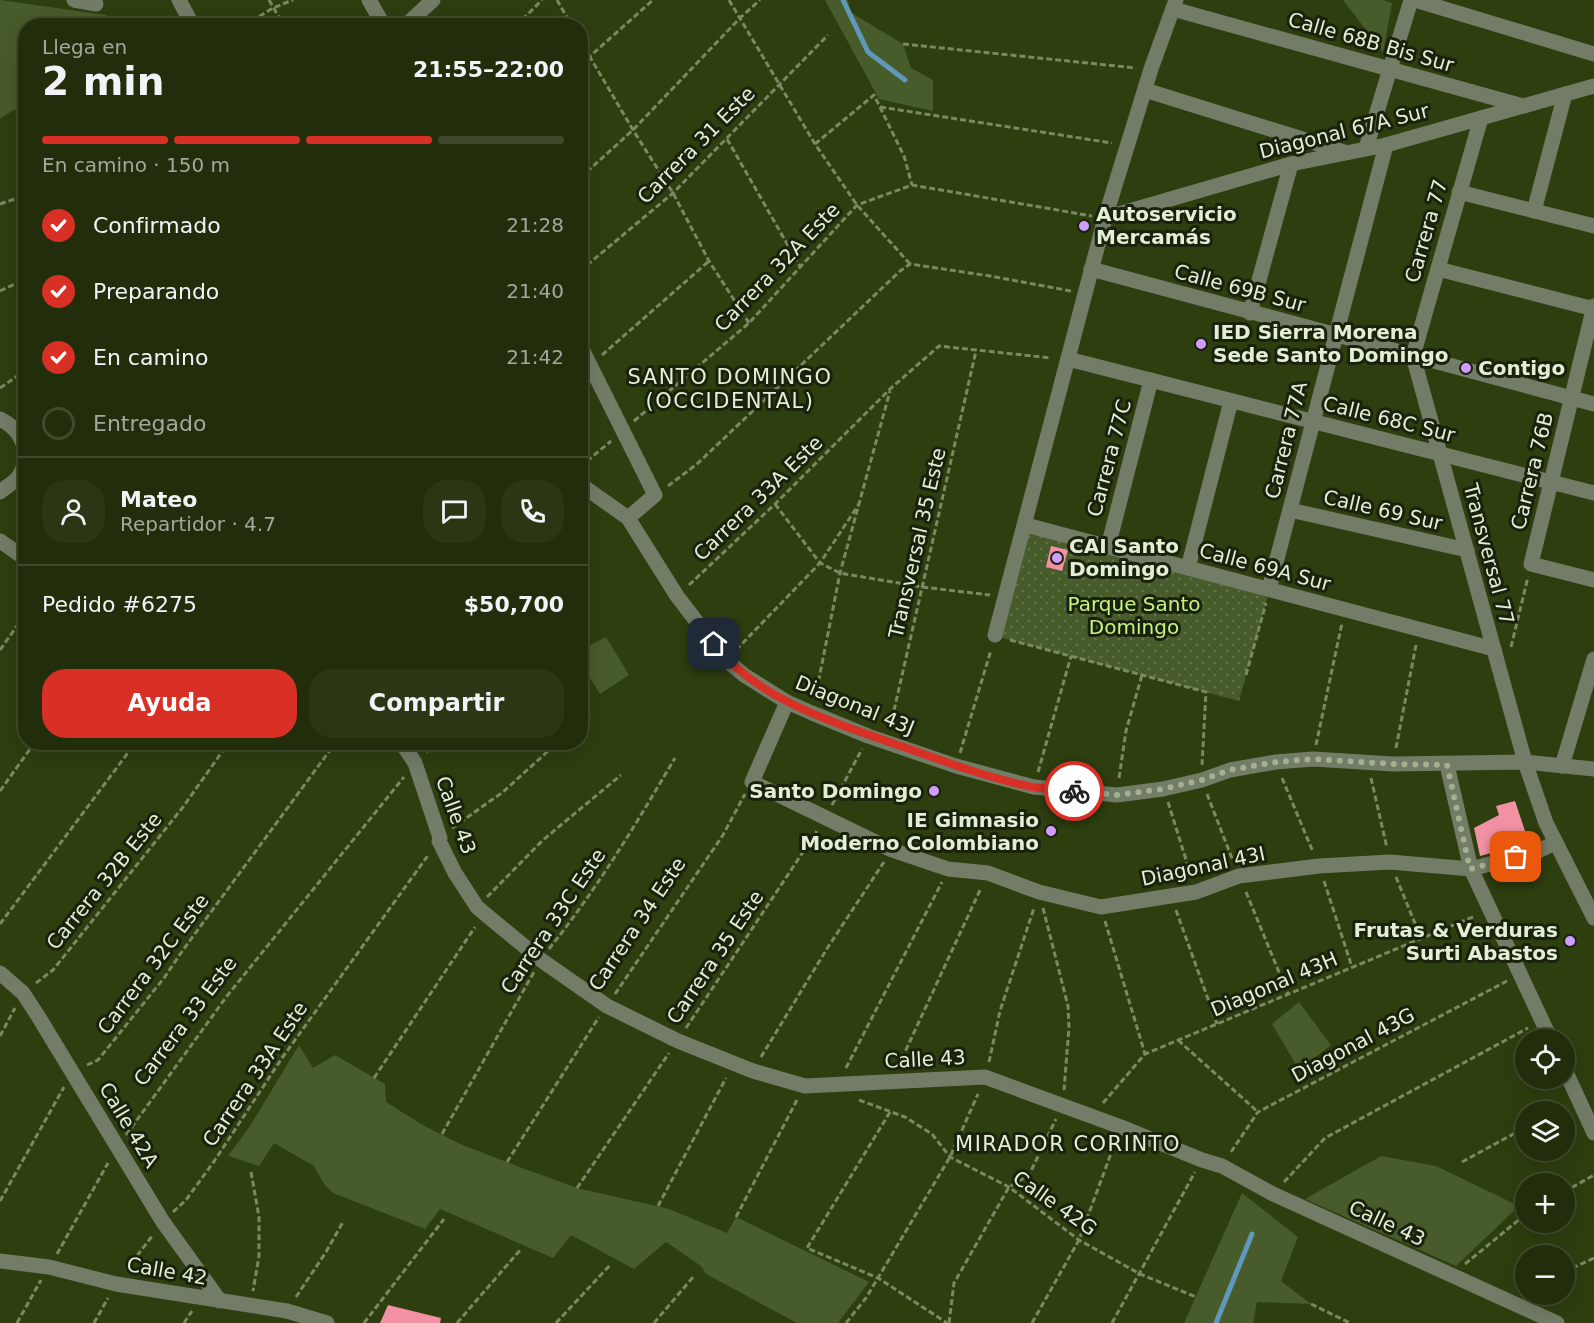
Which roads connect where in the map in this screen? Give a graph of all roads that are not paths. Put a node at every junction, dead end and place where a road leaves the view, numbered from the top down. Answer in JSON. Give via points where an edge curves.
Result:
{"nodes":[{"id":1,"x":74,"y":0,"type":"edge"},
{"id":2,"x":180,"y":0,"type":"edge"},
{"id":3,"x":369,"y":0,"type":"edge"},
{"id":4,"x":433,"y":0,"type":"edge"},
{"id":5,"x":1413,"y":0,"type":"edge"},
{"id":6,"x":95,"y":2,"type":"edge"},
{"id":7,"x":1175,"y":5,"type":"edge"},
{"id":8,"x":189,"y":18,"type":"edge"},
{"id":9,"x":379,"y":18,"type":"edge"},
{"id":10,"x":414,"y":18,"type":"edge"},
{"id":11,"x":1594,"y":54,"type":"edge"},
{"id":12,"x":1390,"y":70,"type":"junction"},
{"id":13,"x":1594,"y":86,"type":"edge"},
{"id":14,"x":1145,"y":90,"type":"junction"},
{"id":15,"x":1565,"y":94,"type":"junction"},
{"id":16,"x":1523,"y":106,"type":"junction"},
{"id":17,"x":1480,"y":118,"type":"junction"},
{"id":18,"x":1386,"y":145,"type":"junction"},
{"id":19,"x":1366,"y":148,"type":"junction"},
{"id":20,"x":1347,"y":153,"type":"junction"},
{"id":21,"x":1291,"y":164,"type":"junction"},
{"id":22,"x":1460,"y":192,"type":"junction"},
{"id":23,"x":1534,"y":211,"type":"junction"},
{"id":24,"x":1105,"y":218,"type":"junction"},
{"id":25,"x":1594,"y":226,"type":"edge"},
{"id":26,"x":1091,"y":269,"type":"junction"},
{"id":27,"x":1438,"y":269,"type":"junction"},
{"id":28,"x":1594,"y":308,"type":"edge"},
{"id":29,"x":1250,"y":313,"type":"junction"},
{"id":30,"x":1335,"y":335,"type":"junction"},
{"id":31,"x":1413,"y":356,"type":"junction"},
{"id":32,"x":588,"y":358,"type":"edge"},
{"id":33,"x":1068,"y":359,"type":"junction"},
{"id":34,"x":1151,"y":381,"type":"junction"},
{"id":35,"x":1572,"y":398,"type":"junction"},
{"id":36,"x":1231,"y":401,"type":"junction"},
{"id":37,"x":1594,"y":404,"type":"edge"},
{"id":38,"x":2,"y":420,"type":"edge"},
{"id":39,"x":1313,"y":421,"type":"junction"},
{"id":40,"x":18,"y":433,"type":"edge"},
{"id":41,"x":1440,"y":454,"type":"junction"},
{"id":42,"x":18,"y":477,"type":"edge"},
{"id":43,"x":1551,"y":482,"type":"junction"},
{"id":44,"x":588,"y":490,"type":"edge"},
{"id":45,"x":0,"y":492,"type":"edge"},
{"id":46,"x":1594,"y":493,"type":"edge"},
{"id":47,"x":1290,"y":510,"type":"junction"},
{"id":48,"x":628,"y":518,"type":"junction"},
{"id":49,"x":1026,"y":525,"type":"junction"},
{"id":50,"x":0,"y":541,"type":"edge"},
{"id":51,"x":1108,"y":547,"type":"junction"},
{"id":52,"x":1467,"y":550,"type":"junction"},
{"id":53,"x":18,"y":553,"type":"edge"},
{"id":54,"x":1188,"y":568,"type":"junction"},
{"id":55,"x":1594,"y":580,"type":"edge"},
{"id":56,"x":1269,"y":589,"type":"junction"},
{"id":57,"x":995,"y":635,"type":"road end"},
{"id":58,"x":1494,"y":648,"type":"junction"},
{"id":59,"x":1594,"y":659,"type":"edge"},
{"id":60,"x":787,"y":702,"type":"junction"},
{"id":61,"x":406,"y":750,"type":"edge"},
{"id":62,"x":1525,"y":762,"type":"junction"},
{"id":63,"x":1447,"y":765,"type":"junction"},
{"id":64,"x":1562,"y":766,"type":"junction"},
{"id":65,"x":1594,"y":769,"type":"edge"},
{"id":66,"x":1555,"y":843,"type":"junction"},
{"id":67,"x":1470,"y":869,"type":"junction"},
{"id":68,"x":1594,"y":918,"type":"edge"},
{"id":69,"x":0,"y":973,"type":"edge"},
{"id":70,"x":1546,"y":1029,"type":"edge"},
{"id":71,"x":1574,"y":1089,"type":"edge"},
{"id":72,"x":1594,"y":1133,"type":"edge"},
{"id":73,"x":0,"y":1261,"type":"edge"},
{"id":74,"x":219,"y":1301,"type":"junction"},
{"id":75,"x":327,"y":1323,"type":"edge"},
{"id":76,"x":1557,"y":1323,"type":"edge"}],
"edges":[{"from":1,"to":6,"type":"street"},
{"from":2,"to":8,"type":"street"},
{"from":3,"to":9,"type":"street"},
{"from":4,"to":10,"type":"street"},
{"from":5,"to":11,"type":"street"},
{"from":5,"to":12,"type":"street"},
{"from":7,"to":12,"type":"street","name":"Calle 68B Bis Sur"},
{"from":7,"to":14,"type":"street"},
{"from":12,"to":16,"type":"street","name":"Calle 68B Bis Sur"},
{"from":12,"to":19,"type":"street"},
{"from":13,"to":15,"type":"street","name":"Diagonal 67A Sur"},
{"from":14,"to":20,"type":"street"},
{"from":14,"to":24,"type":"street"},
{"from":15,"to":16,"type":"street","name":"Diagonal 67A Sur"},
{"from":15,"to":23,"type":"street"},
{"from":16,"to":17,"type":"street","name":"Diagonal 67A Sur"},
{"from":17,"to":18,"type":"street","name":"Diagonal 67A Sur"},
{"from":17,"to":22,"type":"street","name":"Carrera 77"},
{"from":18,"to":19,"type":"street","name":"Diagonal 67A Sur"},
{"from":18,"to":30,"type":"street","name":"Carrera 77A"},
{"from":19,"to":20,"type":"street","name":"Diagonal 67A Sur"},
{"from":20,"to":21,"type":"street","name":"Diagonal 67A Sur"},
{"from":21,"to":24,"type":"street","name":"Diagonal 67A Sur"},
{"from":21,"to":29,"type":"street"},
{"from":22,"to":23,"type":"street"},
{"from":22,"to":27,"type":"street","name":"Carrera 77"},
{"from":23,"to":25,"type":"street"},
{"from":24,"to":26,"type":"street"},
{"from":26,"to":29,"type":"street","name":"Calle 69B Sur"},
{"from":26,"to":33,"type":"street"},
{"from":27,"to":28,"type":"street"},
{"from":27,"to":31,"type":"street","name":"Carrera 77"},
{"from":28,"to":35,"type":"street","name":"Carrera 76B"},
{"from":29,"to":30,"type":"street","name":"Calle 69B Sur"},
{"from":30,"to":31,"type":"street","name":"Calle 69B Sur"},
{"from":30,"to":39,"type":"street","name":"Carrera 77A"},
{"from":31,"to":35,"type":"street","name":"Calle 69B Sur"},
{"from":31,"to":41,"type":"street","name":"Transversal 77"},
{"from":32,"to":48,"type":"street","via":[[655,495]]},
{"from":33,"to":34,"type":"street","name":"Calle 68C Sur"},
{"from":33,"to":49,"type":"street"},
{"from":34,"to":36,"type":"street","name":"Calle 68C Sur"},
{"from":34,"to":51,"type":"street","name":"Carrera 77C"},
{"from":35,"to":37,"type":"street","name":"Calle 69B Sur"},
{"from":35,"to":43,"type":"street","name":"Carrera 76B"},
{"from":36,"to":39,"type":"street","name":"Calle 68C Sur"},
{"from":36,"to":54,"type":"street"},
{"from":38,"to":40,"type":"street"},
{"from":39,"to":41,"type":"street","name":"Calle 68C Sur"},
{"from":39,"to":47,"type":"street","name":"Carrera 77A"},
{"from":41,"to":43,"type":"street","name":"Calle 68C Sur"},
{"from":41,"to":52,"type":"street","name":"Transversal 77"},
{"from":42,"to":45,"type":"street"},
{"from":43,"to":46,"type":"street","name":"Calle 68C Sur"},
{"from":43,"to":55,"type":"street","name":"Carrera 76B","via":[[1531,564]]},
{"from":44,"to":48,"type":"street","name":"Diagonal 43J"},
{"from":47,"to":52,"type":"street","name":"Calle 69 Sur"},
{"from":47,"to":56,"type":"street","name":"Carrera 77A"},
{"from":48,"to":60,"type":"street","name":"Diagonal 43J","via":[[677,597],[726,660]]},
{"from":49,"to":51,"type":"street","name":"Calle 69A Sur"},
{"from":49,"to":57,"type":"street"},
{"from":50,"to":53,"type":"street"},
{"from":51,"to":54,"type":"street","name":"Calle 69A Sur"},
{"from":52,"to":58,"type":"street","name":"Transversal 77"},
{"from":54,"to":56,"type":"street","name":"Calle 69A Sur"},
{"from":56,"to":58,"type":"street","name":"Calle 69A Sur"},
{"from":58,"to":62,"type":"street","name":"Transversal 77"},
{"from":59,"to":64,"type":"street"},
{"from":60,"to":63,"type":"street","name":"Diagonal 43J","via":[[868,736],[956,766],[1034,787],[1117,795],[1163,789],[1276,762],[1313,759]]},
{"from":60,"to":67,"type":"street","name":"Diagonal 43I","via":[[752,782],[892,850],[948,869],[988,873],[1039,892],[1101,907],[1196,892],[1239,876],[1318,866],[1390,862]]},
{"from":61,"to":76,"type":"street","name":"Calle 43","via":[[415,763],[455,873],[481,910],[541,960],[607,1006],[678,1041],[753,1071],[805,1086],[985,1077],[1222,1166],[1273,1194]]},
{"from":62,"to":63,"type":"street"},
{"from":62,"to":64,"type":"street"},
{"from":62,"to":66,"type":"street","name":"Transversal 77"},
{"from":63,"to":67,"type":"street"},
{"from":64,"to":65,"type":"street"},
{"from":66,"to":67,"type":"street","name":"Diagonal 43I"},
{"from":66,"to":68,"type":"street","name":"Transversal 77"},
{"from":67,"to":70,"type":"street"},
{"from":69,"to":74,"type":"street","name":"Calle 42A","via":[[23,993],[162,1222]]},
{"from":71,"to":72,"type":"street"},
{"from":73,"to":74,"type":"street","name":"Calle 42"},
{"from":74,"to":75,"type":"street","name":"Calle 42","via":[[287,1311]]}]}
